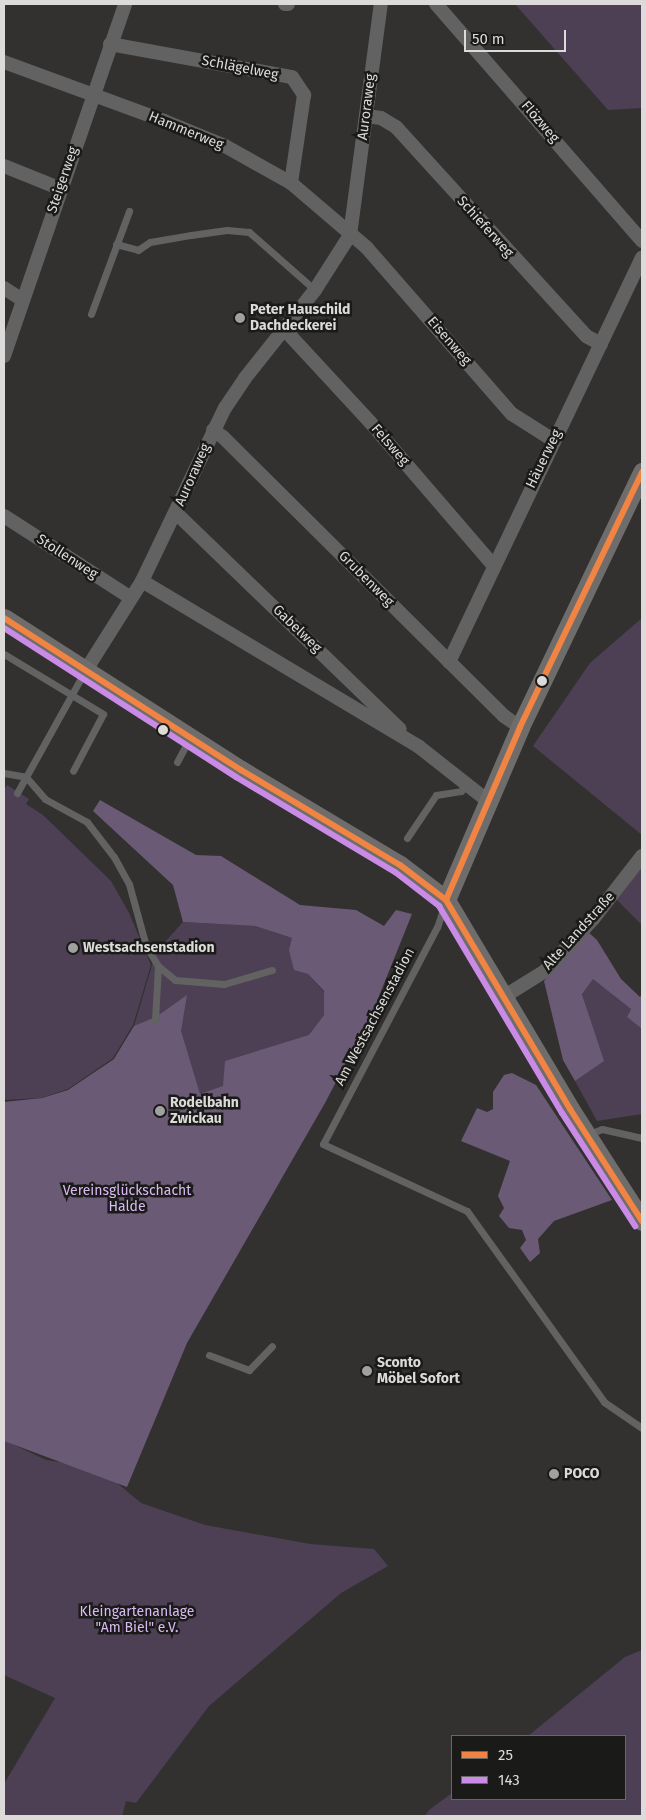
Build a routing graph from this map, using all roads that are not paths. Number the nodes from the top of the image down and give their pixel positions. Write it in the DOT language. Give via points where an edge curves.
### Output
graph roads {
  1 [pos="124,4"];
  2 [pos="380,4"];
  3 [pos="436,4"];
  4 [pos="110,44"];
  5 [pos="4,62"];
  6 [pos="93,96"];
  7 [pos="367,116"];
  8 [pos="4,166"];
  9 [pos="290,182"];
  10 [pos="61,189"];
  11 [pos="129,211"];
  12 [pos="350,234"];
  13 [pos="642,241"];
  14 [pos="116,244"];
  15 [pos="642,258"];
  16 [pos="4,288"];
  17 [pos="315,290"];
  18 [pos="21,299"];
  19 [pos="90,314"];
  20 [pos="284,329"];
  21 [pos="601,344"];
  22 [pos="4,356"];
  23 [pos="213,430"];
  24 [pos="553,440"];
  25 [pos="642,472"];
  26 [pos="176,513"];
  27 [pos="4,516"];
  28 [pos="493,565"];
  29 [pos="142,581"];
  30 [pos="131,598"];
  31 [pos="4,618"];
  32 [pos="4,654"];
  33 [pos="449,662"];
  34 [pos="86,670"];
  35 [pos="71,694"];
  36 [pos="520,726"];
  37 [pos="190,738"];
  38 [pos="418,746"];
  39 [pos="177,762"];
  40 [pos="73,771"];
  41 [pos="4,773"];
  42 [pos="26,777"];
  43 [pos="466,786"];
  44 [pos="17,793"];
  45 [pos="488,802"];
  46 [pos="407,838"];
  47 [pos="642,856"];
  48 [pos="446,900"];
  49 [pos="158,966"];
  50 [pos="272,970"];
  51 [pos="505,996"];
  52 [pos="155,1020"];
  53 [pos="587,1135"];
  54 [pos="642,1138"];
  55 [pos="641,1217"];
  56 [pos="272,1346"];
  57 [pos="209,1355"];
  58 [pos="642,1428"];
  1 -- 4 [label="street, Steigerweg"];
  2 -- 7 [label="street, Auroraweg"];
  3 -- 13 [label="street, Flözweg"];
  4 -- 6 [label="street, Steigerweg"];
  4 -- 9 [label="street, Schlägelweg" via="292,77 304,95"];
  5 -- 6 [label="street, Hammerweg"];
  6 -- 9 [label="street, Hammerweg" via="225,146"];
  6 -- 10 [label="street, Steigerweg"];
  7 -- 12 [label="street, Auroraweg"];
  7 -- 21 [label="street, Schieferweg" via="381,118 396,128 586,336"];
  8 -- 10 [label="street"];
  9 -- 12 [label="street, Hammerweg"];
  10 -- 18 [label="street, Steigerweg"];
  11 -- 14 [label="lane"];
  12 -- 17 [label="street, Auroraweg"];
  12 -- 24 [label="street, Eisenweg" via="367,248 512,414"];
  14 -- 17 [label="lane" via="138,250 150,242 191,234 227,230 249,232"];
  14 -- 19 [label="lane"];
  15 -- 21 [label="street, Häuerweg"];
  16 -- 18 [label="street"];
  17 -- 20 [label="street, Auroraweg"];
  18 -- 22 [label="street, Steigerweg"];
  20 -- 23 [label="street, Auroraweg" via="245,378"];
  20 -- 28 [label="street, Felsweg" via="370,422"];
  21 -- 24 [label="street, Häuerweg"];
  23 -- 26 [label="street, Auroraweg"];
  23 -- 33 [label="street, Grubenweg"];
  24 -- 28 [label="street, Häuerweg"];
  25 -- 36 [label="main road"];
  26 -- 29 [label="street, Auroraweg"];
  26 -- 38 [label="street, Gabelweg"];
  27 -- 30 [label="street, Stollenweg"];
  28 -- 33 [label="street, Häuerweg"];
  29 -- 30 [label="street, Auroraweg"];
  29 -- 38 [label="street, Gabelweg"];
  30 -- 34 [label="street, Auroraweg"];
  31 -- 34 [label="main road"];
  32 -- 35 [label="lane"];
  33 -- 36 [label="street, Grubenweg" via="504,716"];
  34 -- 35 [label="lane"];
  34 -- 37 [label="main road"];
  35 -- 40 [label="lane" via="104,714"];
  35 -- 42 [label="lane"];
  36 -- 45 [label="main road"];
  37 -- 39 [label="lane"];
  37 -- 48 [label="main road" via="400,865"];
  38 -- 43 [label="street, Gabelweg"];
  41 -- 42 [label="lane"];
  42 -- 44 [label="lane"];
  42 -- 49 [label="lane" via="45,799 87,822 114,857 129,884 146,946"];
  43 -- 45 [label="street, Gabelweg"];
  43 -- 46 [label="lane" via="462,791 436,794"];
  45 -- 48 [label="main road"];
  47 -- 51 [label="street, Alte Landstraße" via="593,919 545,971"];
  48 -- 51 [label="main road"];
  48 -- 58 [label="lane, Am Westsachsenstadion" via="437,927 323,1144 467,1211 604,1402"];
  49 -- 50 [label="lane" via="175,980 196,984 224,984"];
  49 -- 52 [label="lane"];
  51 -- 53 [label="main road"];
  53 -- 54 [label="lane" via="602,1129"];
  53 -- 55 [label="main road"];
  56 -- 57 [label="lane" via="249,1370"];
}
